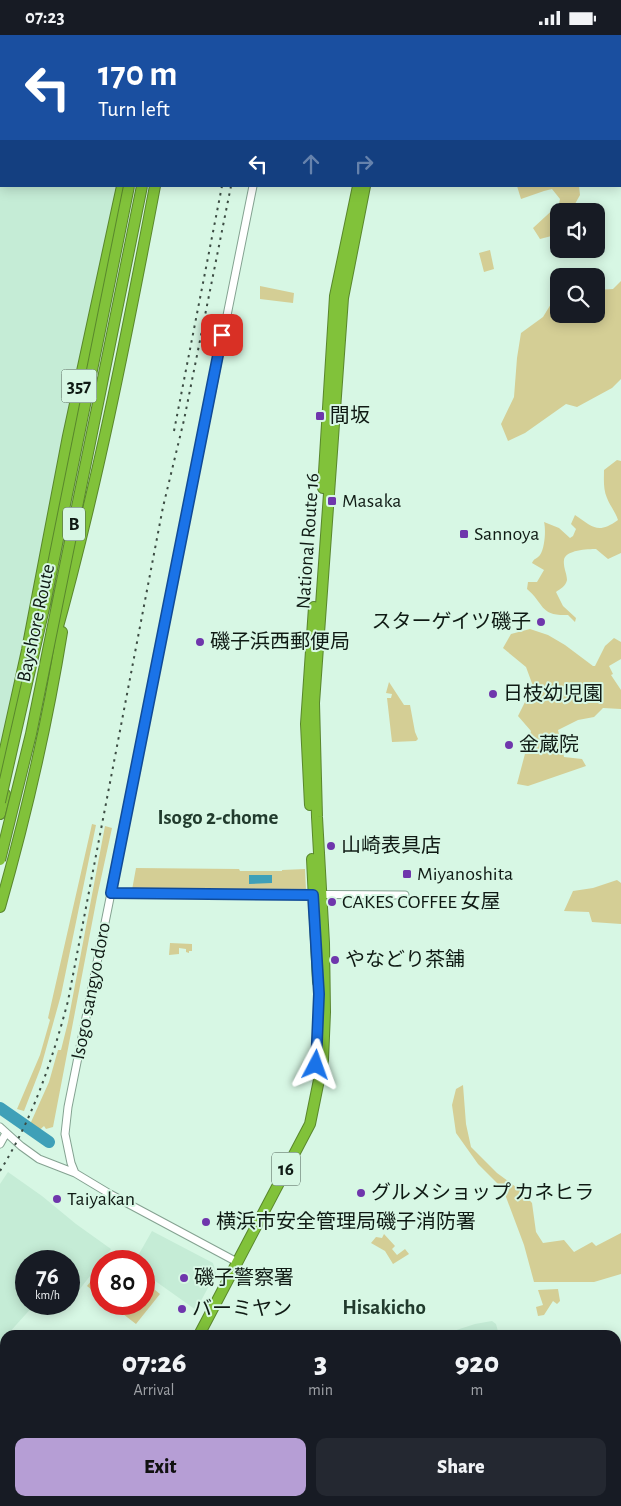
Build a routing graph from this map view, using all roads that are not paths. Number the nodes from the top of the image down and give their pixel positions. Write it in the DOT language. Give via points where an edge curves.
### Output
graph roads {
  1 [pos="122,187"];
  2 [pos="130,187"];
  3 [pos="142,187"];
  4 [pos="155,187"];
  5 [pos="253,187"];
  6 [pos="358,187"];
  7 [pos="365,187"];
  8 [pos="39,586"];
  9 [pos="69,589"];
  10 [pos="0,772"];
  11 [pos="0,802"];
  12 [pos="0,814"];
  13 [pos="0,851"];
  14 [pos="0,860"];
  15 [pos="111,893"];
  16 [pos="317,895"];
  17 [pos="405,895"];
  18 [pos="0,907"];
  19 [pos="0,1127"];
  20 [pos="2,1133"];
  21 [pos="0,1144"];
  22 [pos="21,1146"];
  23 [pos="75,1173"];
  24 [pos="237,1262"];
  25 [pos="202,1330"];
  1 -- 8 [label="highway, 357"];
  2 -- 11 [label="highway, Bayshore Route / B, bridge"];
  3 -- 14 [label="highway, Bayshore Route / B, bridge" via="31,734"];
  4 -- 9 [label="highway, 357" via="103,442"];
  5 -- 15 [label="street, Isogo sangyo doro"];
  6 -- 16 [label="highway, National Route 16 / 16" via="335,297 306,725"];
  7 -- 16 [label="highway, National Route 16 / 16" via="343,298 314,703"];
  8 -- 10 [label="highway, 357"];
  8 -- 12 [label="highway, 357, bridge" via="22,716"];
  9 -- 13 [label="highway, 357, bridge"];
  9 -- 18 [label="highway, 357" via="40,754"];
  15 -- 16 [label="street"];
  15 -- 23 [label="street, Isogo sangyo doro" via="65,1120 65,1136"];
  16 -- 17 [label="street"];
  16 -- 24 [label="highway, National Route 16 / 16" via="318,1080 310,1124"];
  19 -- 22 [label="street"];
  20 -- 21 [label="street"];
  20 -- 22 [label="street"];
  22 -- 23 [label="street" via="38,1159"];
  23 -- 24 [label="street"];
  24 -- 25 [label="highway, National Route 16 / 16"];
}
